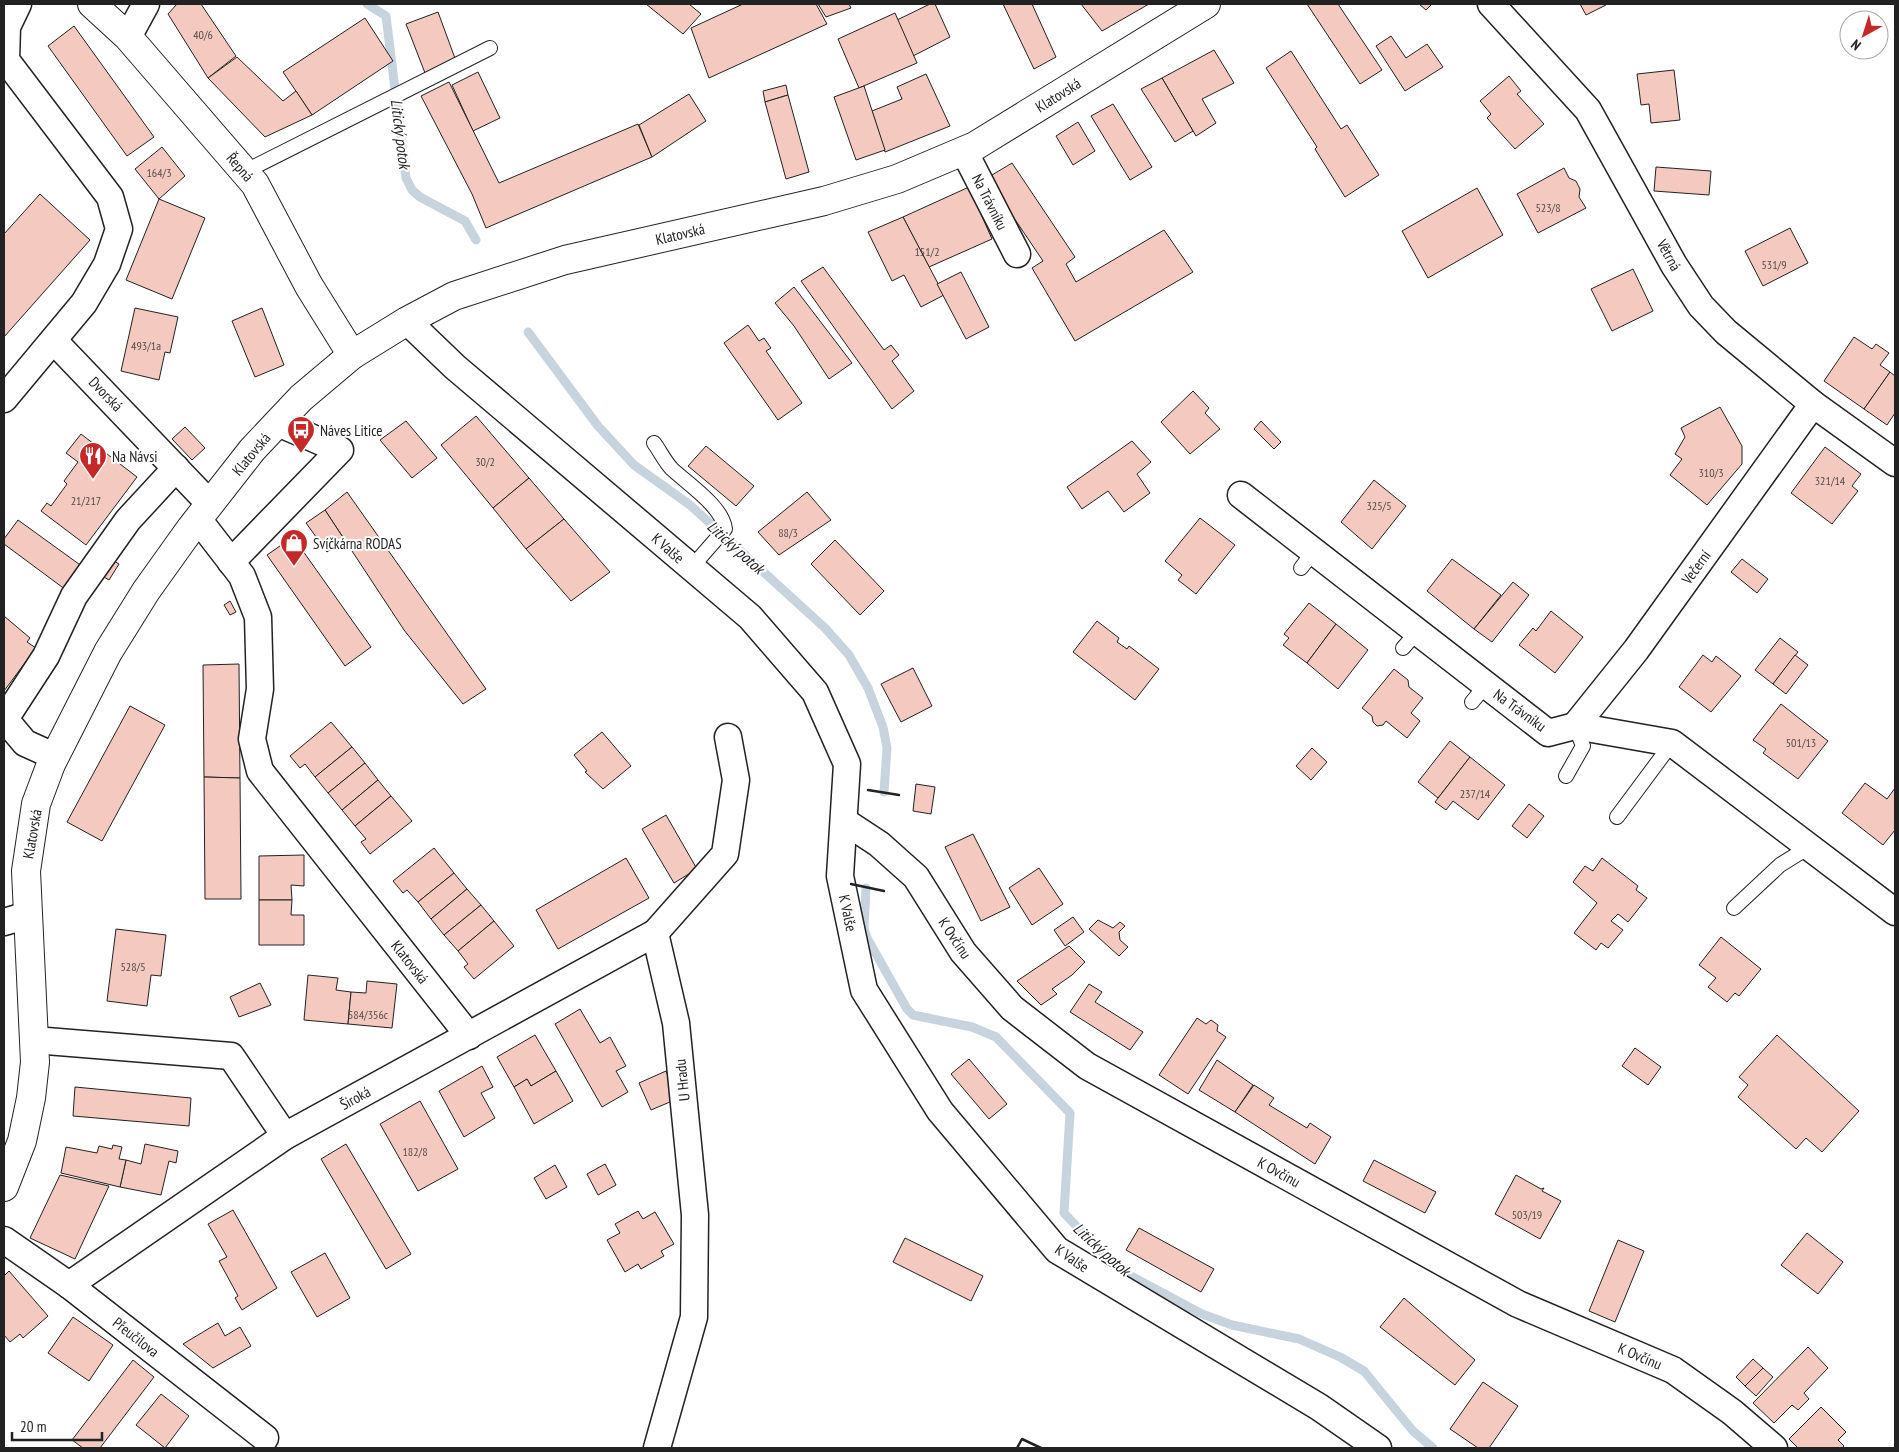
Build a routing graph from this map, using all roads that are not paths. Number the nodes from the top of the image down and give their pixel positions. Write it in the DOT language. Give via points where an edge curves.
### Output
graph roads {
  1 [pos="18,4"];
  2 [pos="92,4"];
  3 [pos="146,4"];
  4 [pos="1206,4"];
  5 [pos="1491,4"];
  6 [pos="128,37"];
  7 [pos="490,48"];
  8 [pos="5,59"];
  9 [pos="964,151"];
  10 [pos="244,172"];
  11 [pos="1017,254"];
  12 [pos="407,321"];
  13 [pos="54,341"];
  14 [pos="352,355"];
  15 [pos="4,399"];
  16 [pos="1813,404"];
  17 [pos="278,423"];
  18 [pos="654,443"];
  19 [pos="1895,463"];
  20 [pos="176,468"];
  21 [pos="1242,495"];
  22 [pos="204,512"];
  23 [pos="700,558"];
  24 [pos="231,562"];
  25 [pos="4,718"];
  26 [pos="1575,726"];
  27 [pos="728,737"];
  28 [pos="1672,744"];
  29 [pos="54,756"];
  30 [pos="1566,776"];
  31 [pos="1617,816"];
  32 [pos="844,821"];
  33 [pos="1809,847"];
  34 [pos="1734,908"];
  35 [pos="1895,912"];
  36 [pos="16,918"];
  37 [pos="655,933"];
  38 [pos="469,1036"];
  39 [pos="34,1040"];
  40 [pos="285,1136"];
  41 [pos="4,1187"];
  42 [pos="4,1240"];
  43 [pos="69,1285"];
  44 [pos="266,1438"];
  45 [pos="657,1448"];
  46 [pos="1378,1448"];
  47 [pos="1774,1448"];
  1 -- 8 [label="street" via="8,27"];
  2 -- 6 [label="main road, Řepná"];
  3 -- 6 [label="street"];
  4 -- 9 [label="main road, Klatovská"];
  5 -- 16 [label="street, Větrná" via="1588,110 1674,265 1701,306 1726,332"];
  6 -- 10 [label="main road, Řepná"];
  7 -- 10 [label="lane"];
  8 -- 13 [label="street" via="110,197 119,229 107,264 89,295"];
  9 -- 11 [label="street, Na Trávníku"];
  9 -- 12 [label="main road, Klatovská" via="897,179 824,201 564,260 454,296"];
  10 -- 14 [label="main road, Řepná" via="255,184 309,286"];
  12 -- 14 [label="main road, Klatovská"];
  12 -- 23 [label="street, K Valše" via="455,367"];
  13 -- 15 [label="street"];
  13 -- 20 [label="street, Dvorská"];
  14 -- 17 [label="main road, Klatovská" via="328,373"];
  16 -- 19 [label="street, Větrná"];
  16 -- 26 [label="street, Večerní" via="1636,650"];
  17 -- 22 [label="main road, Klatovská" via="252,450"];
  17 -- 24 [label="street" via="340,450"];
  18 -- 23 [label="lane" via="670,467 714,507 724,522 725,529"];
  20 -- 22 [label="street, Dvorská"];
  20 -- 25 [label="street" via="128,520 74,596 46,656"];
  21 -- 26 [label="street, Na Trávníku" via="1308,560 1479,694 1548,733"];
  22 -- 24 [label="street, Klatovská"];
  22 -- 29 [label="main road, Klatovská" via="146,591 108,652"];
  23 -- 32 [label="street, K Valše" via="815,692 847,764"];
  24 -- 38 [label="street, Klatovská" via="242,576 258,617 260,689 252,739 260,771"];
  25 -- 29 [label="street" via="25,743"];
  26 -- 28 [label="street, Na Trávníku"];
  26 -- 30 [label="lane" via="1583,746"];
  27 -- 37 [label="street" via="736,780 725,854"];
  28 -- 31 [label="lane"];
  28 -- 33 [label="street, Na Trávníku"];
  29 -- 36 [label="main road, Klatovská" via="36,804"];
  32 -- 46 [label="street, K Valše" via="840,876 864,990 940,1111 1057,1250 1319,1407"];
  32 -- 47 [label="street, K Ovčínu" via="880,844 916,877 963,952 1012,1008 1087,1066 1518,1304 1673,1370 1732,1412"];
  33 -- 34 [label="lane" via="1780,865"];
  33 -- 35 [label="street, Na Trávníku"];
  36 -- 39 [label="main road, Klatovská"];
  37 -- 38 [label="street, Široká"];
  37 -- 45 [label="street, U Hradu" via="676,1023 695,1216 694,1317"];
  38 -- 40 [label="street, Široká"];
  39 -- 40 [label="street" via="231,1056"];
  39 -- 41 [label="main road, Klatovská" via="32,1098 22,1141"];
  40 -- 43 [label="street, Široká"];
  42 -- 43 [label="street, Přeučilova"];
  43 -- 44 [label="street, Přeučilova"];
}
